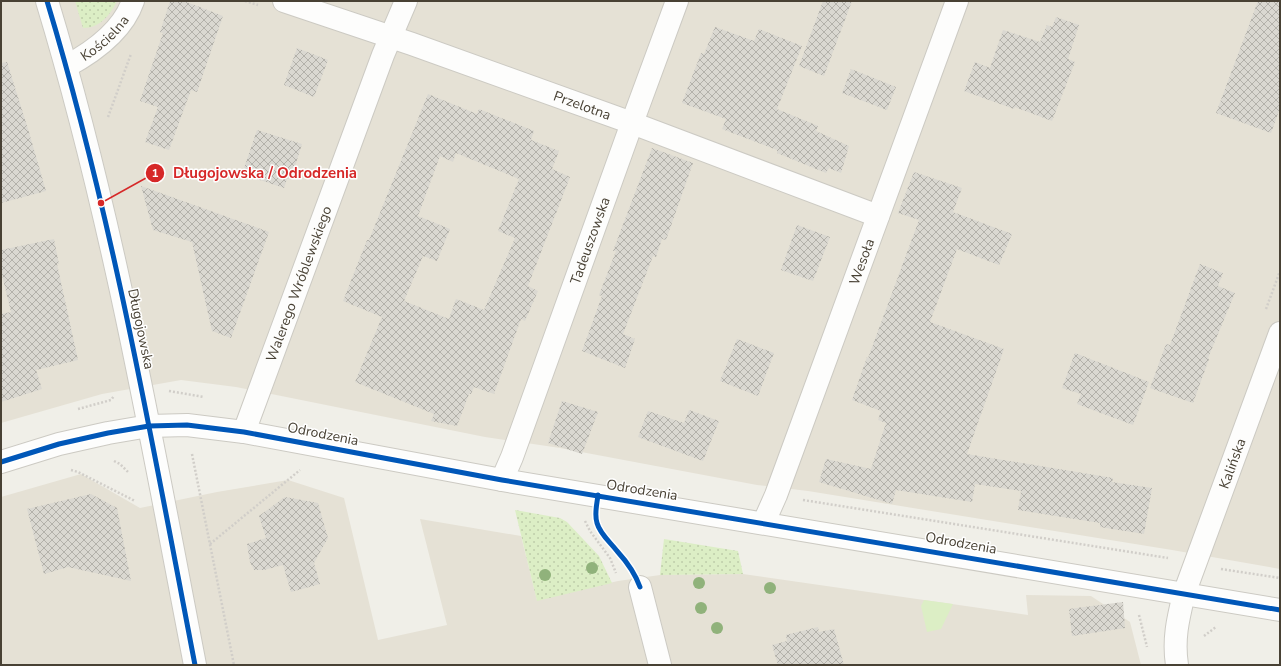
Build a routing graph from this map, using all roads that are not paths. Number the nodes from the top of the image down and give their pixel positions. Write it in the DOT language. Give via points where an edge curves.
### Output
graph roads {
  1 [pos="47,1"];
  2 [pos="134,1"];
  3 [pos="284,1"];
  4 [pos="406,1"];
  5 [pos="677,1"];
  6 [pos="957,1"];
  7 [pos="391,37"];
  8 [pos="67,66"];
  9 [pos="632,123"];
  10 [pos="878,216"];
  11 [pos="1280,333"];
  12 [pos="149,426"];
  13 [pos="244,432"];
  14 [pos="1,462"];
  15 [pos="502,480"];
  16 [pos="764,522"];
  17 [pos="640,588"];
  18 [pos="1184,594"];
  19 [pos="1280,610"];
  20 [pos="195,665"];
  21 [pos="660,665"];
  22 [pos="1177,665"];
  1 -- 8 [label="street, Długojowska"];
  2 -- 8 [label="street, Kościelna" via="116,29 98,46"];
  3 -- 7 [label="street, Przelotna"];
  4 -- 7 [label="street, Walerego Wróblewskiego"];
  5 -- 9 [label="street, Tadeuszowska"];
  6 -- 10 [label="street, Wesoła"];
  7 -- 9 [label="street, Przelotna"];
  7 -- 13 [label="street, Walerego Wróblewskiego"];
  8 -- 12 [label="street, Długojowska" via="102,203"];
  9 -- 10 [label="street, Przelotna"];
  9 -- 15 [label="street, Tadeuszowska"];
  10 -- 16 [label="street, Wesoła"];
  11 -- 18 [label="street, Kalińska"];
  12 -- 13 [label="street, Odrodzenia" via="187,425"];
  12 -- 14 [label="street, Odrodzenia" via="66,443"];
  12 -- 20 [label="street, Długojowska"];
  13 -- 15 [label="street, Odrodzenia"];
  15 -- 16 [label="street, Odrodzenia"];
  16 -- 18 [label="street, Odrodzenia"];
  17 -- 21 [label="street"];
  18 -- 19 [label="street, Odrodzenia"];
  18 -- 22 [label="street, Kalińska" via="1176,630"];
}
